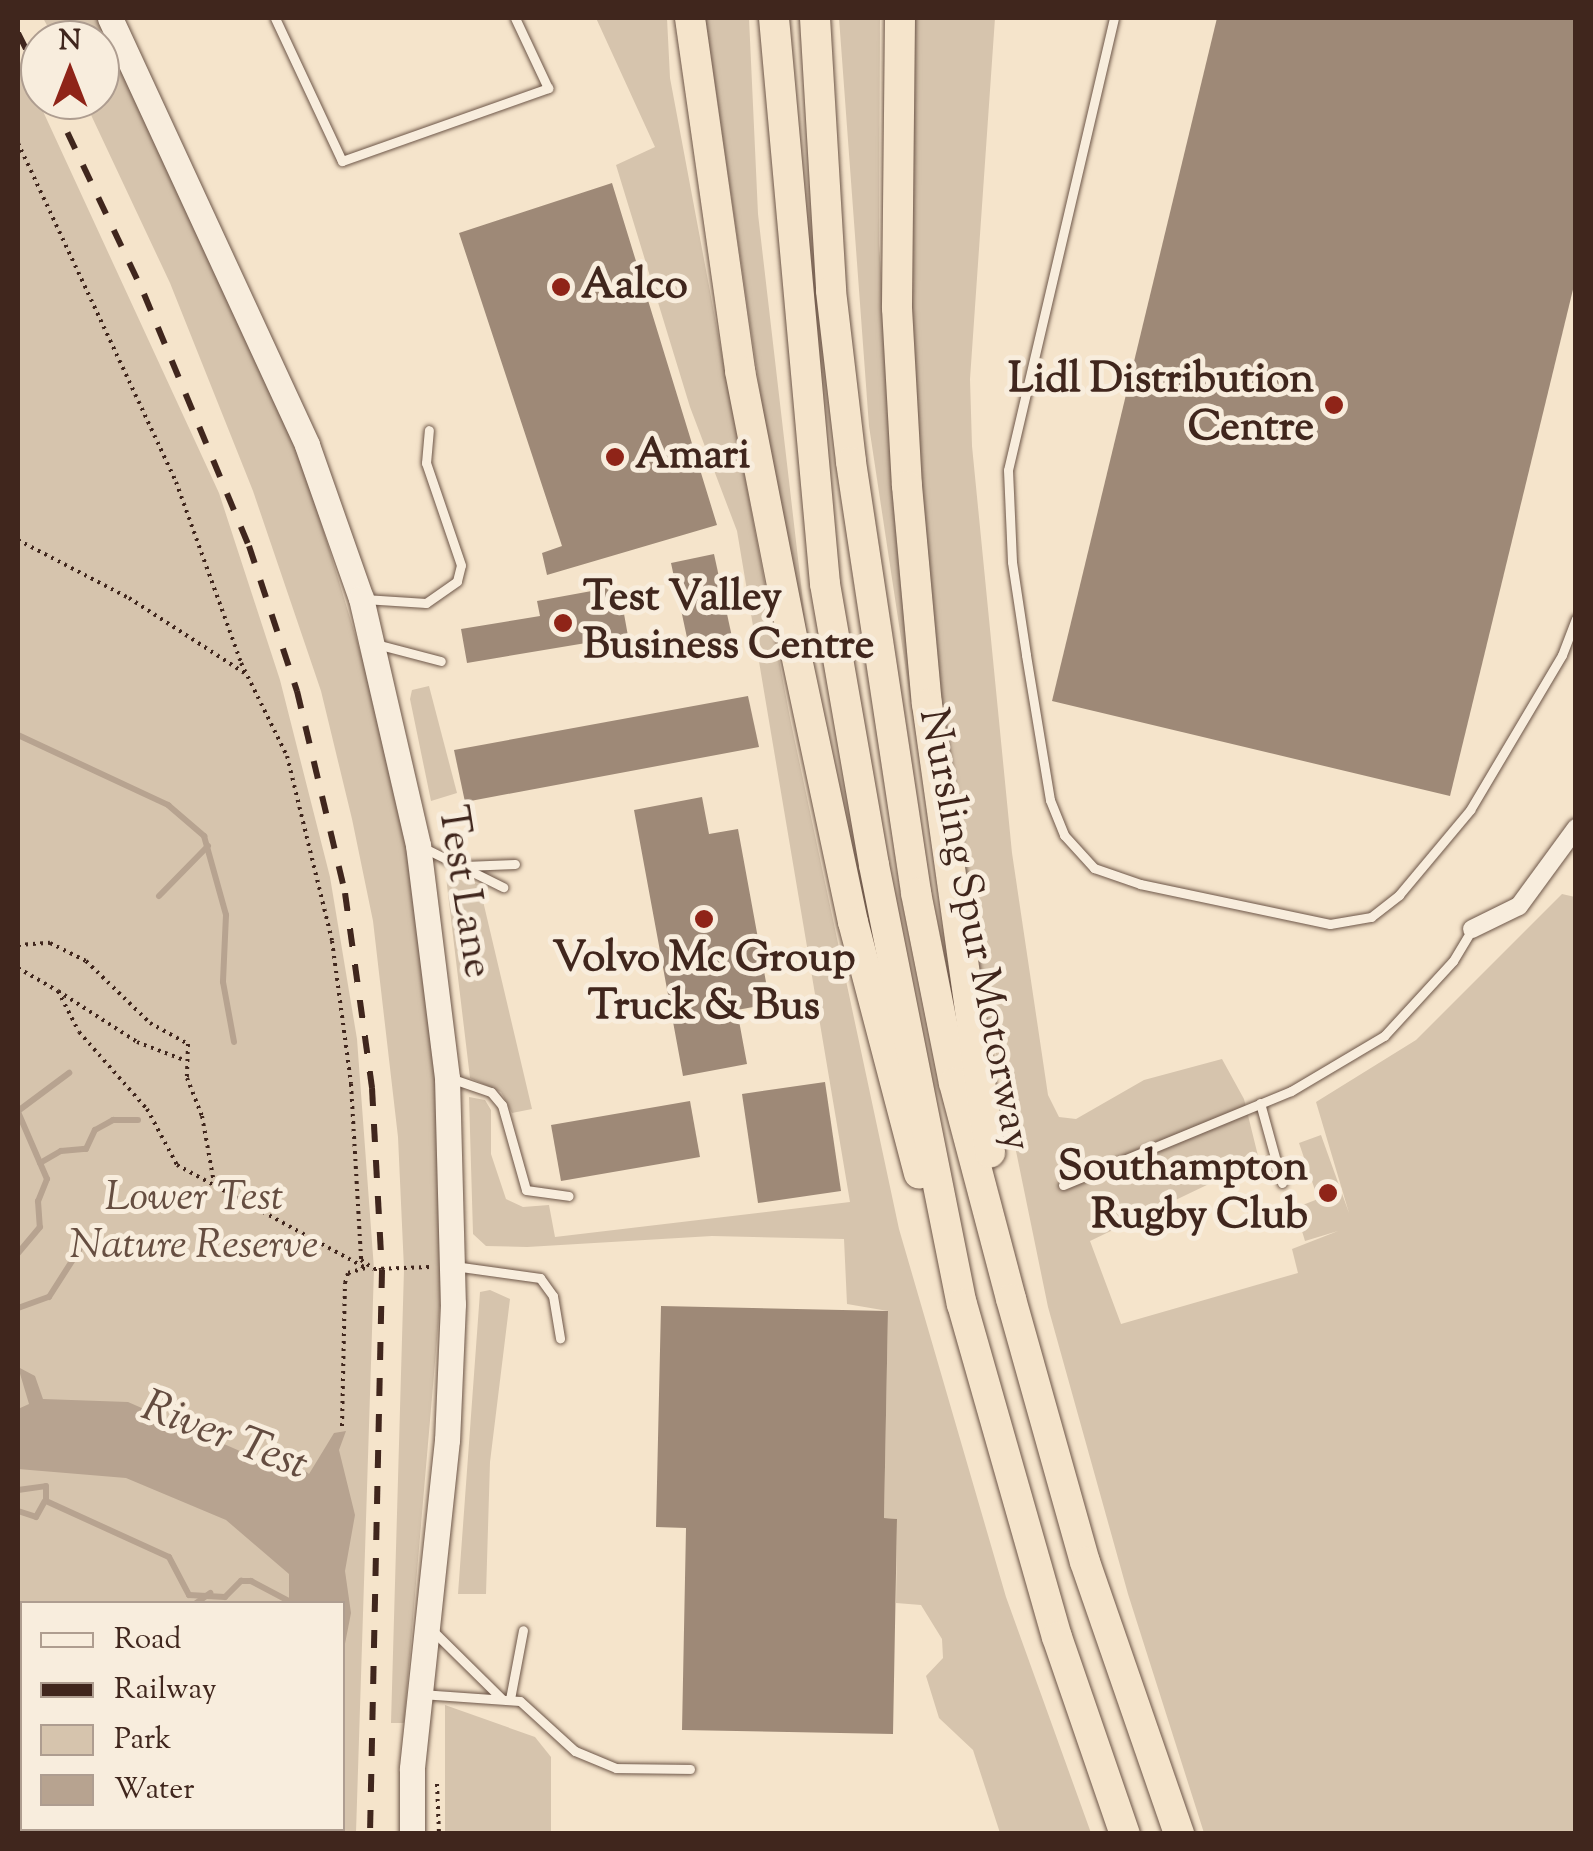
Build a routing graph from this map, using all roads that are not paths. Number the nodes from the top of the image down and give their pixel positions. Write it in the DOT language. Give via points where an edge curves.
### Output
graph roads {
  1 [pos="110,18"];
  2 [pos="276,18"];
  3 [pos="515,18"];
  4 [pos="690,18"];
  5 [pos="774,18"];
  6 [pos="815,18"];
  7 [pos="900,18"];
  8 [pos="1114,18"];
  9 [pos="429,430"];
  10 [pos="361,598"];
  11 [pos="1576,619"];
  12 [pos="374,644"];
  13 [pos="440,660"];
  14 [pos="1576,828"];
  15 [pos="418,845"];
  16 [pos="515,864"];
  17 [pos="461,866"];
  18 [pos="503,887"];
  19 [pos="1472,929"];
  20 [pos="447,1078"];
  21 [pos="1260,1103"];
  22 [pos="1282,1183"];
  23 [pos="1063,1185"];
  24 [pos="568,1196"];
  25 [pos="452,1265"];
  26 [pos="1011,1299"];
  27 [pos="962,1304"];
  28 [pos="560,1338"];
  29 [pos="425,1626"];
  30 [pos="523,1630"];
  31 [pos="418,1694"];
  32 [pos="506,1699"];
  33 [pos="690,1769"];
  34 [pos="412,1834"];
  35 [pos="1125,1834"];
  36 [pos="1179,1834"];
  1 -- 10 [label="street, Test Lane" via="256,325"];
  2 -- 3 [label="lane" via="342,162 548,88"];
  4 -- 27 [label="highway" via="740,371 812,732 896,1104"];
  5 -- 27 [label="highway, Nursling Spur Motorway" via="825,584"];
  6 -- 26 [label="highway, Nursling Spur Motorway" via="831,291 883,692 954,1083"];
  7 -- 26 [label="highway" via="896,308 906,486 927,704"];
  8 -- 11 [label="lane" via="1008,470 1026,655 1050,800 1064,835 1094,868 1140,884 1330,924 1371,917 1399,895 1470,810 1562,655"];
  9 -- 10 [label="lane" via="426,463 460,566 456,581 426,603"];
  10 -- 12 [label="street, Test Lane"];
  12 -- 13 [label="lane"];
  12 -- 15 [label="street, Test Lane"];
  14 -- 19 [label="street" via="1519,906"];
  15 -- 17 [label="lane"];
  15 -- 20 [label="street, Test Lane"];
  16 -- 17 [label="lane"];
  17 -- 18 [label="lane"];
  19 -- 21 [label="lane" via="1453,961 1384,1036"];
  20 -- 24 [label="lane" via="491,1092 502,1105 526,1190"];
  20 -- 25 [label="street, Test Lane"];
  21 -- 22 [label="lane"];
  21 -- 23 [label="lane"];
  25 -- 28 [label="lane" via="540,1278 552,1296"];
  25 -- 29 [label="street, Test Lane" via="447,1440"];
  26 -- 36 [label="highway, Nursling Spur Motorway" via="1085,1562"];
  27 -- 35 [label="highway, Nursling Spur Motorway" via="1057,1637"];
  29 -- 31 [label="street, Test Lane"];
  29 -- 32 [label="lane"];
  30 -- 32 [label="lane"];
  31 -- 32 [label="lane"];
  31 -- 34 [label="street, Test Lane"];
  32 -- 33 [label="lane" via="520,1700 575,1751 616,1768"];
}
